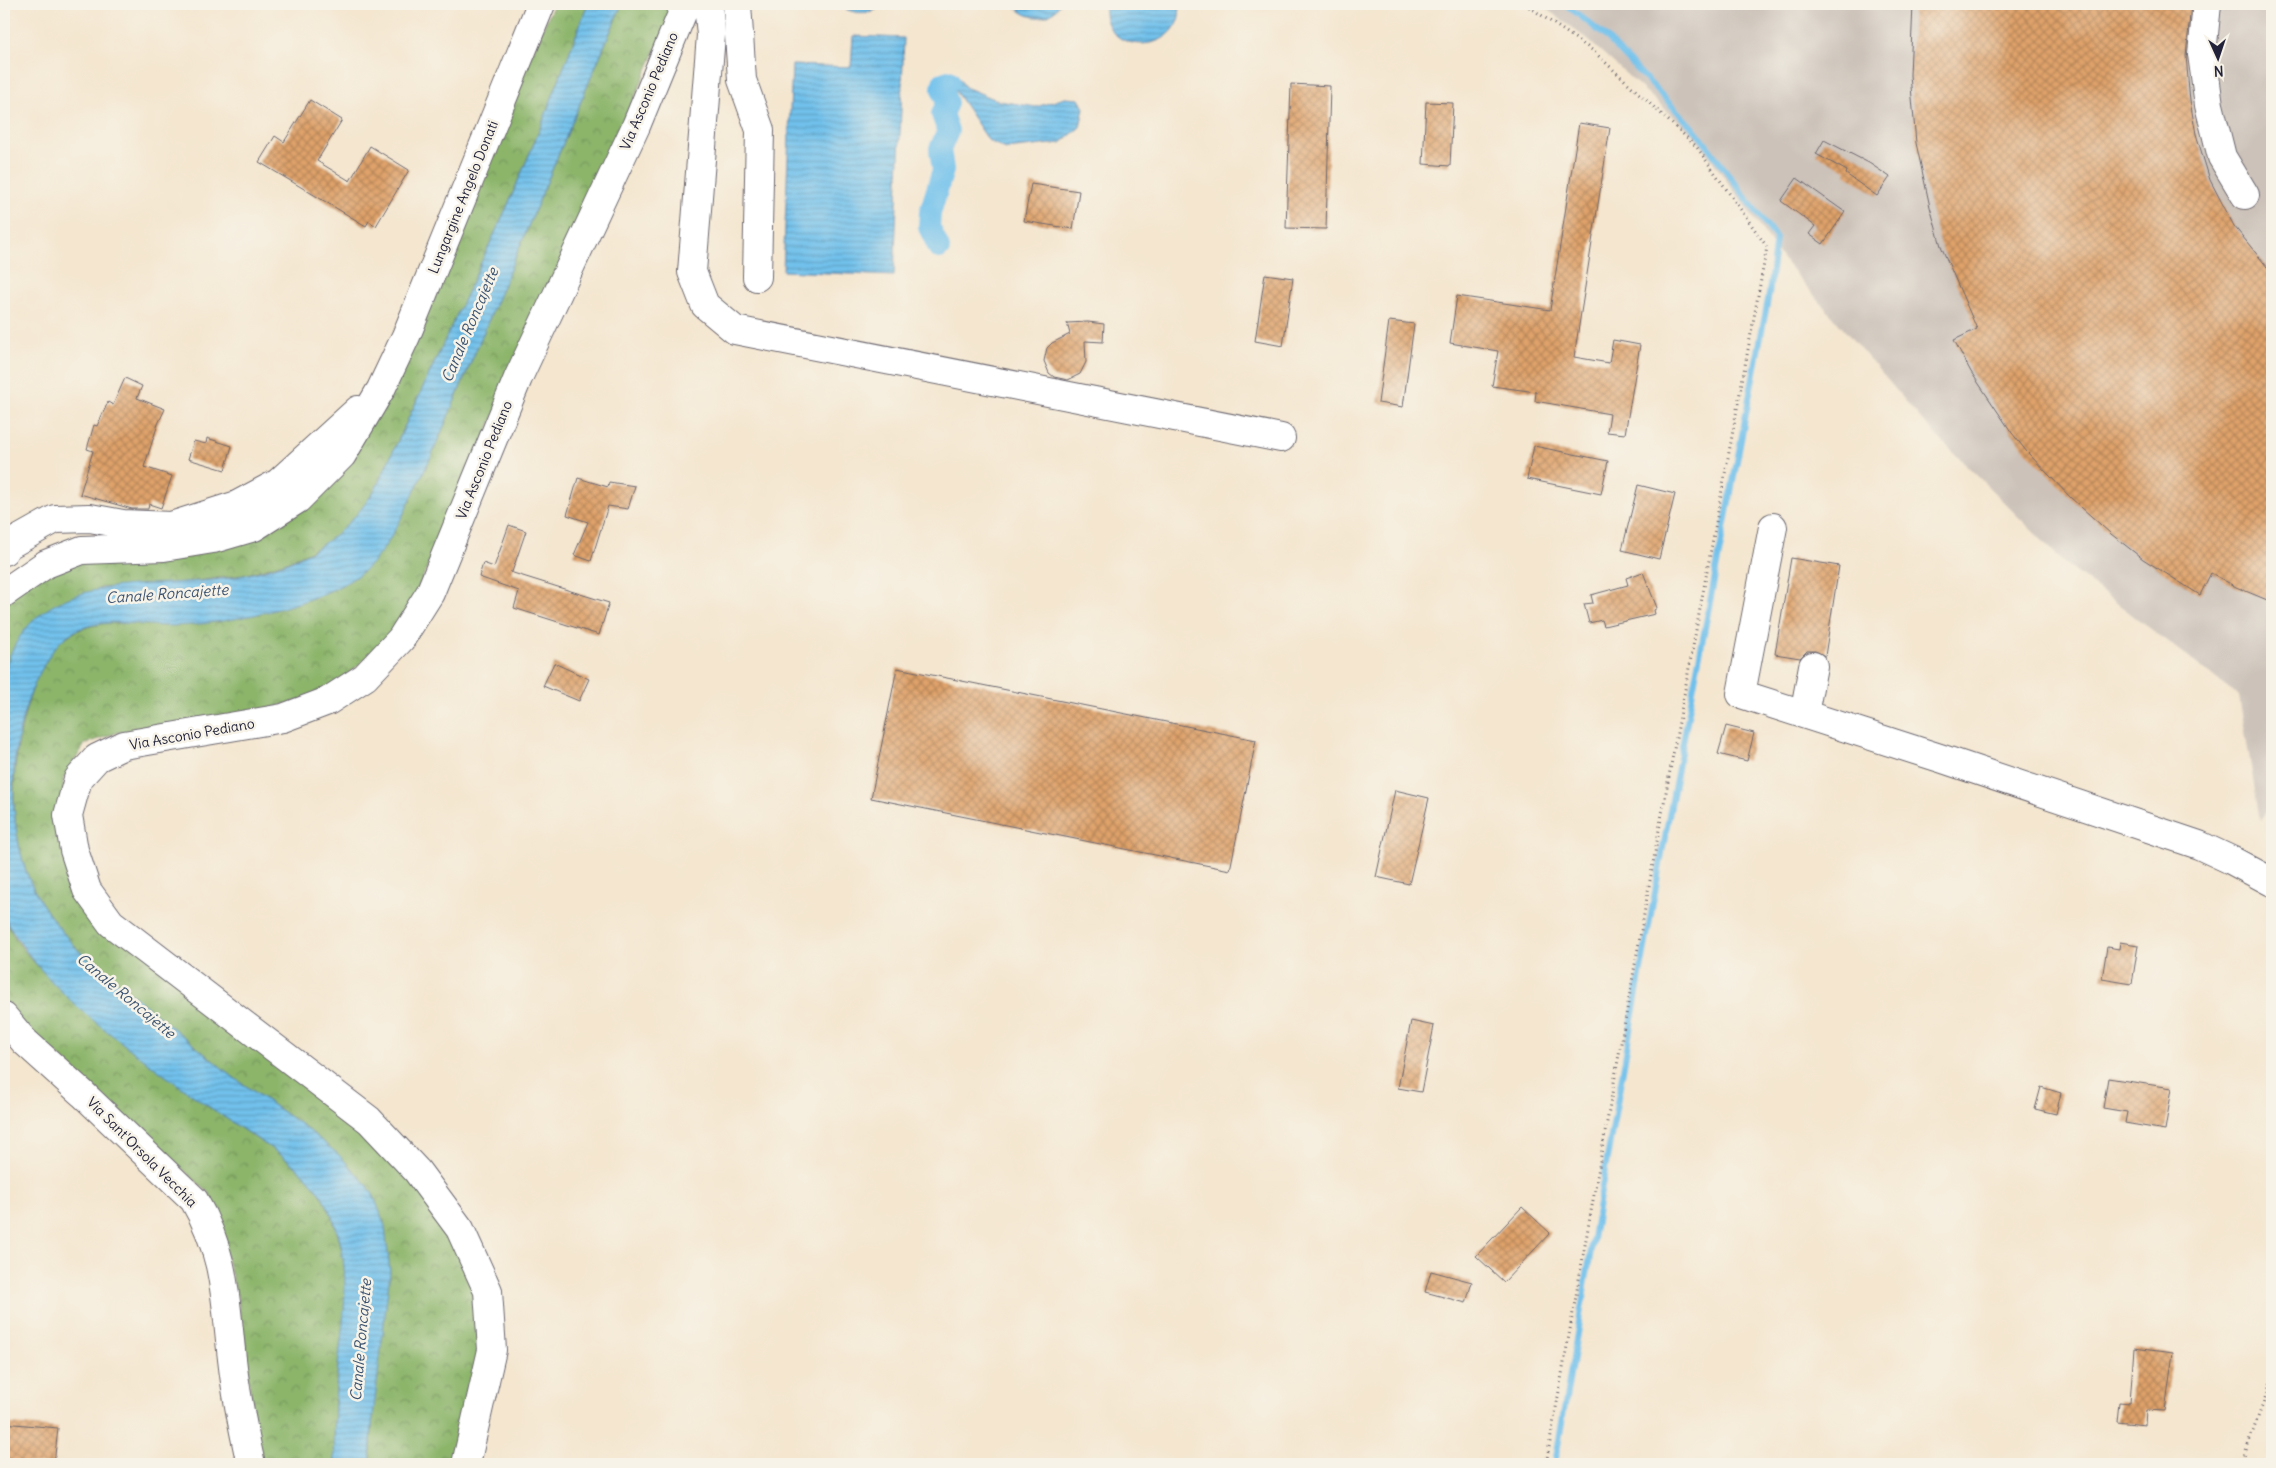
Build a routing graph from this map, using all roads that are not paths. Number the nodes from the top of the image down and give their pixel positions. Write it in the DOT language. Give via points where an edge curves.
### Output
graph roads {
  1 [pos="541,4"];
  2 [pos="686,4"];
  3 [pos="708,4"];
  4 [pos="737,4"];
  5 [pos="2208,4"];
  6 [pos="2245,194"];
  7 [pos="757,277"];
  8 [pos="381,389"];
  9 [pos="1281,438"];
  10 [pos="1773,527"];
  11 [pos="4,551"];
  12 [pos="4,593"];
  13 [pos="1812,666"];
  14 [pos="1804,714"];
  15 [pos="2272,882"];
  16 [pos="4,1017"];
  17 [pos="251,1464"];
  18 [pos="466,1464"];
  1 -- 8 [label="street, Lungargine Angelo Donati" via="406,336"];
  2 -- 18 [label="street, Via Asconio Pediano" via="636,126 518,378 430,594 401,639 365,677 328,701 283,718 124,745 96,758 78,779 68,815 74,850 87,890 111,923 369,1120 418,1172 460,1229 488,1291 492,1350"];
  3 -- 9 [label="street" via="711,35 692,272 705,305 735,330"];
  4 -- 7 [label="street" via="742,80 760,130"];
  5 -- 6 [label="street" via="2202,54 2209,105 2222,157"];
  8 -- 11 [label="street" via="278,483 237,505 171,526 122,524 90,518 55,519 7,546"];
  8 -- 12 [label="street" via="342,455 298,499 254,527 164,548 82,550 46,564"];
  10 -- 14 [label="street" via="1741,694"];
  13 -- 14 [label="street"];
  14 -- 15 [label="street" via="2199,846"];
  16 -- 17 [label="street, Via Sant'Orsola Vecchia" via="24,1041 194,1200 205,1218 222,1266 240,1417"];
}
